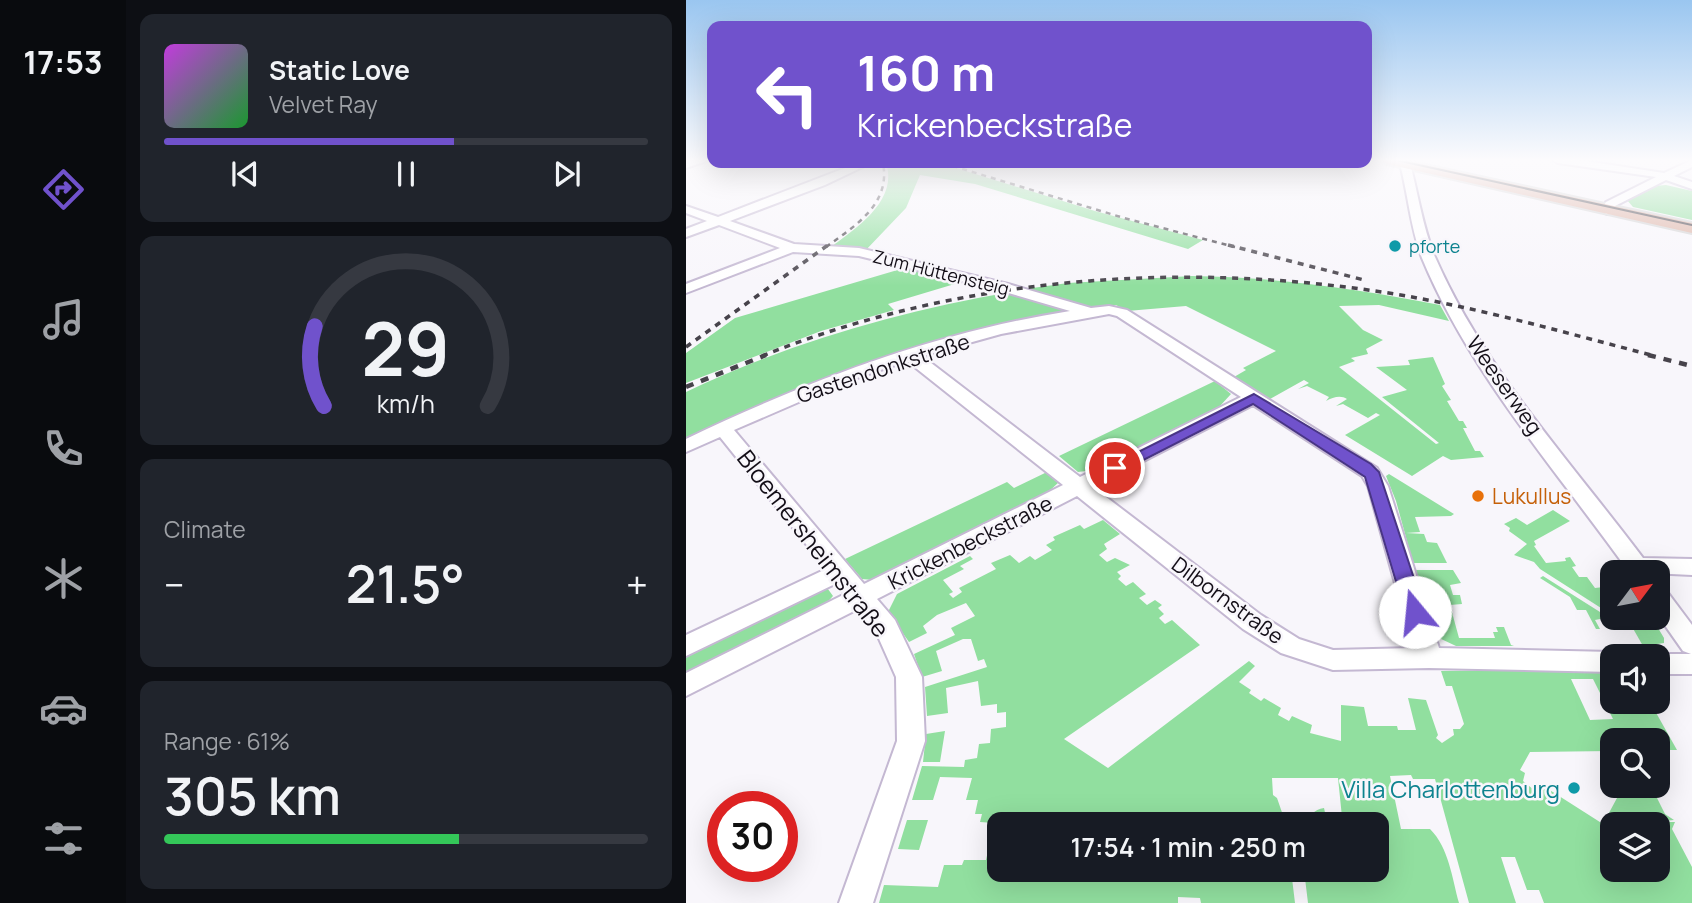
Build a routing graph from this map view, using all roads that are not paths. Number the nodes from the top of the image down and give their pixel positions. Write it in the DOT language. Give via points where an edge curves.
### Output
graph roads {
  1 [pos="767,202"];
  2 [pos="1416,202"];
  3 [pos="1585,202"];
  4 [pos="1586,202"];
  5 [pos="1618,202"];
  6 [pos="1609,207"];
  7 [pos="686,209"];
  8 [pos="717,220"];
  9 [pos="1692,222"];
  10 [pos="1692,228"];
  11 [pos="686,233"];
  12 [pos="792,248"];
  13 [pos="686,289"];
  14 [pos="1088,312"];
  15 [pos="910,355"];
  16 [pos="1254,398"];
  17 [pos="722,428"];
  18 [pos="686,446"];
  19 [pos="1079,486"];
  20 [pos="1632,560"];
  21 [pos="1692,567"];
  22 [pos="1670,568"];
  23 [pos="840,572"];
  24 [pos="862,597"];
  25 [pos="1670,613"];
  26 [pos="1692,644"];
  27 [pos="686,646"];
  28 [pos="1429,658"];
  29 [pos="1600,662"];
  30 [pos="1670,664"];
  31 [pos="1692,664"];
  32 [pos="686,685"];
  33 [pos="856,903"];
  1 -- 8 [label="street"];
  2 -- 20 [label="street, Weeserweg" via="1426,248 1452,306 1578,491"];
  3 -- 6 [label="main road"];
  4 -- 6 [label="main road"];
  5 -- 6 [label="street"];
  6 -- 9 [label="main road"];
  6 -- 10 [label="main road"];
  7 -- 8 [label="street"];
  8 -- 11 [label="street"];
  8 -- 12 [label="street"];
  12 -- 13 [label="street"];
  12 -- 14 [label="street, Zum Hüttensteig" via="859,252"];
  14 -- 15 [label="street, Gastendonkstraße"];
  14 -- 16 [label="street" via="1122,313"];
  15 -- 17 [label="street, Gastendonkstraße" via="779,402"];
  15 -- 19 [label="street, Dilbornstraße"];
  16 -- 19 [label="street, Krickenbeckstraße"];
  16 -- 28 [label="street" via="1365,468 1376,481"];
  17 -- 18 [label="street, Gastendonkstraße"];
  17 -- 23 [label="street, Bloemersheimstraße"];
  19 -- 24 [label="street, Krickenbeckstraße"];
  19 -- 28 [label="street, Dilbornstraße" via="1252,622 1290,646 1333,660"];
  21 -- 22 [label="street"];
  23 -- 24 [label="street, Bloemersheimstraße"];
  23 -- 27 [label="street"];
  24 -- 32 [label="street, Krickenbeckstraße"];
  24 -- 33 [label="street, Bloemersheimstraße" via="886,627 909,677 911,741"];
  25 -- 26 [label="street"];
  28 -- 29 [label="street, Dilbornstraße"];
  30 -- 31 [label="street"];
}
